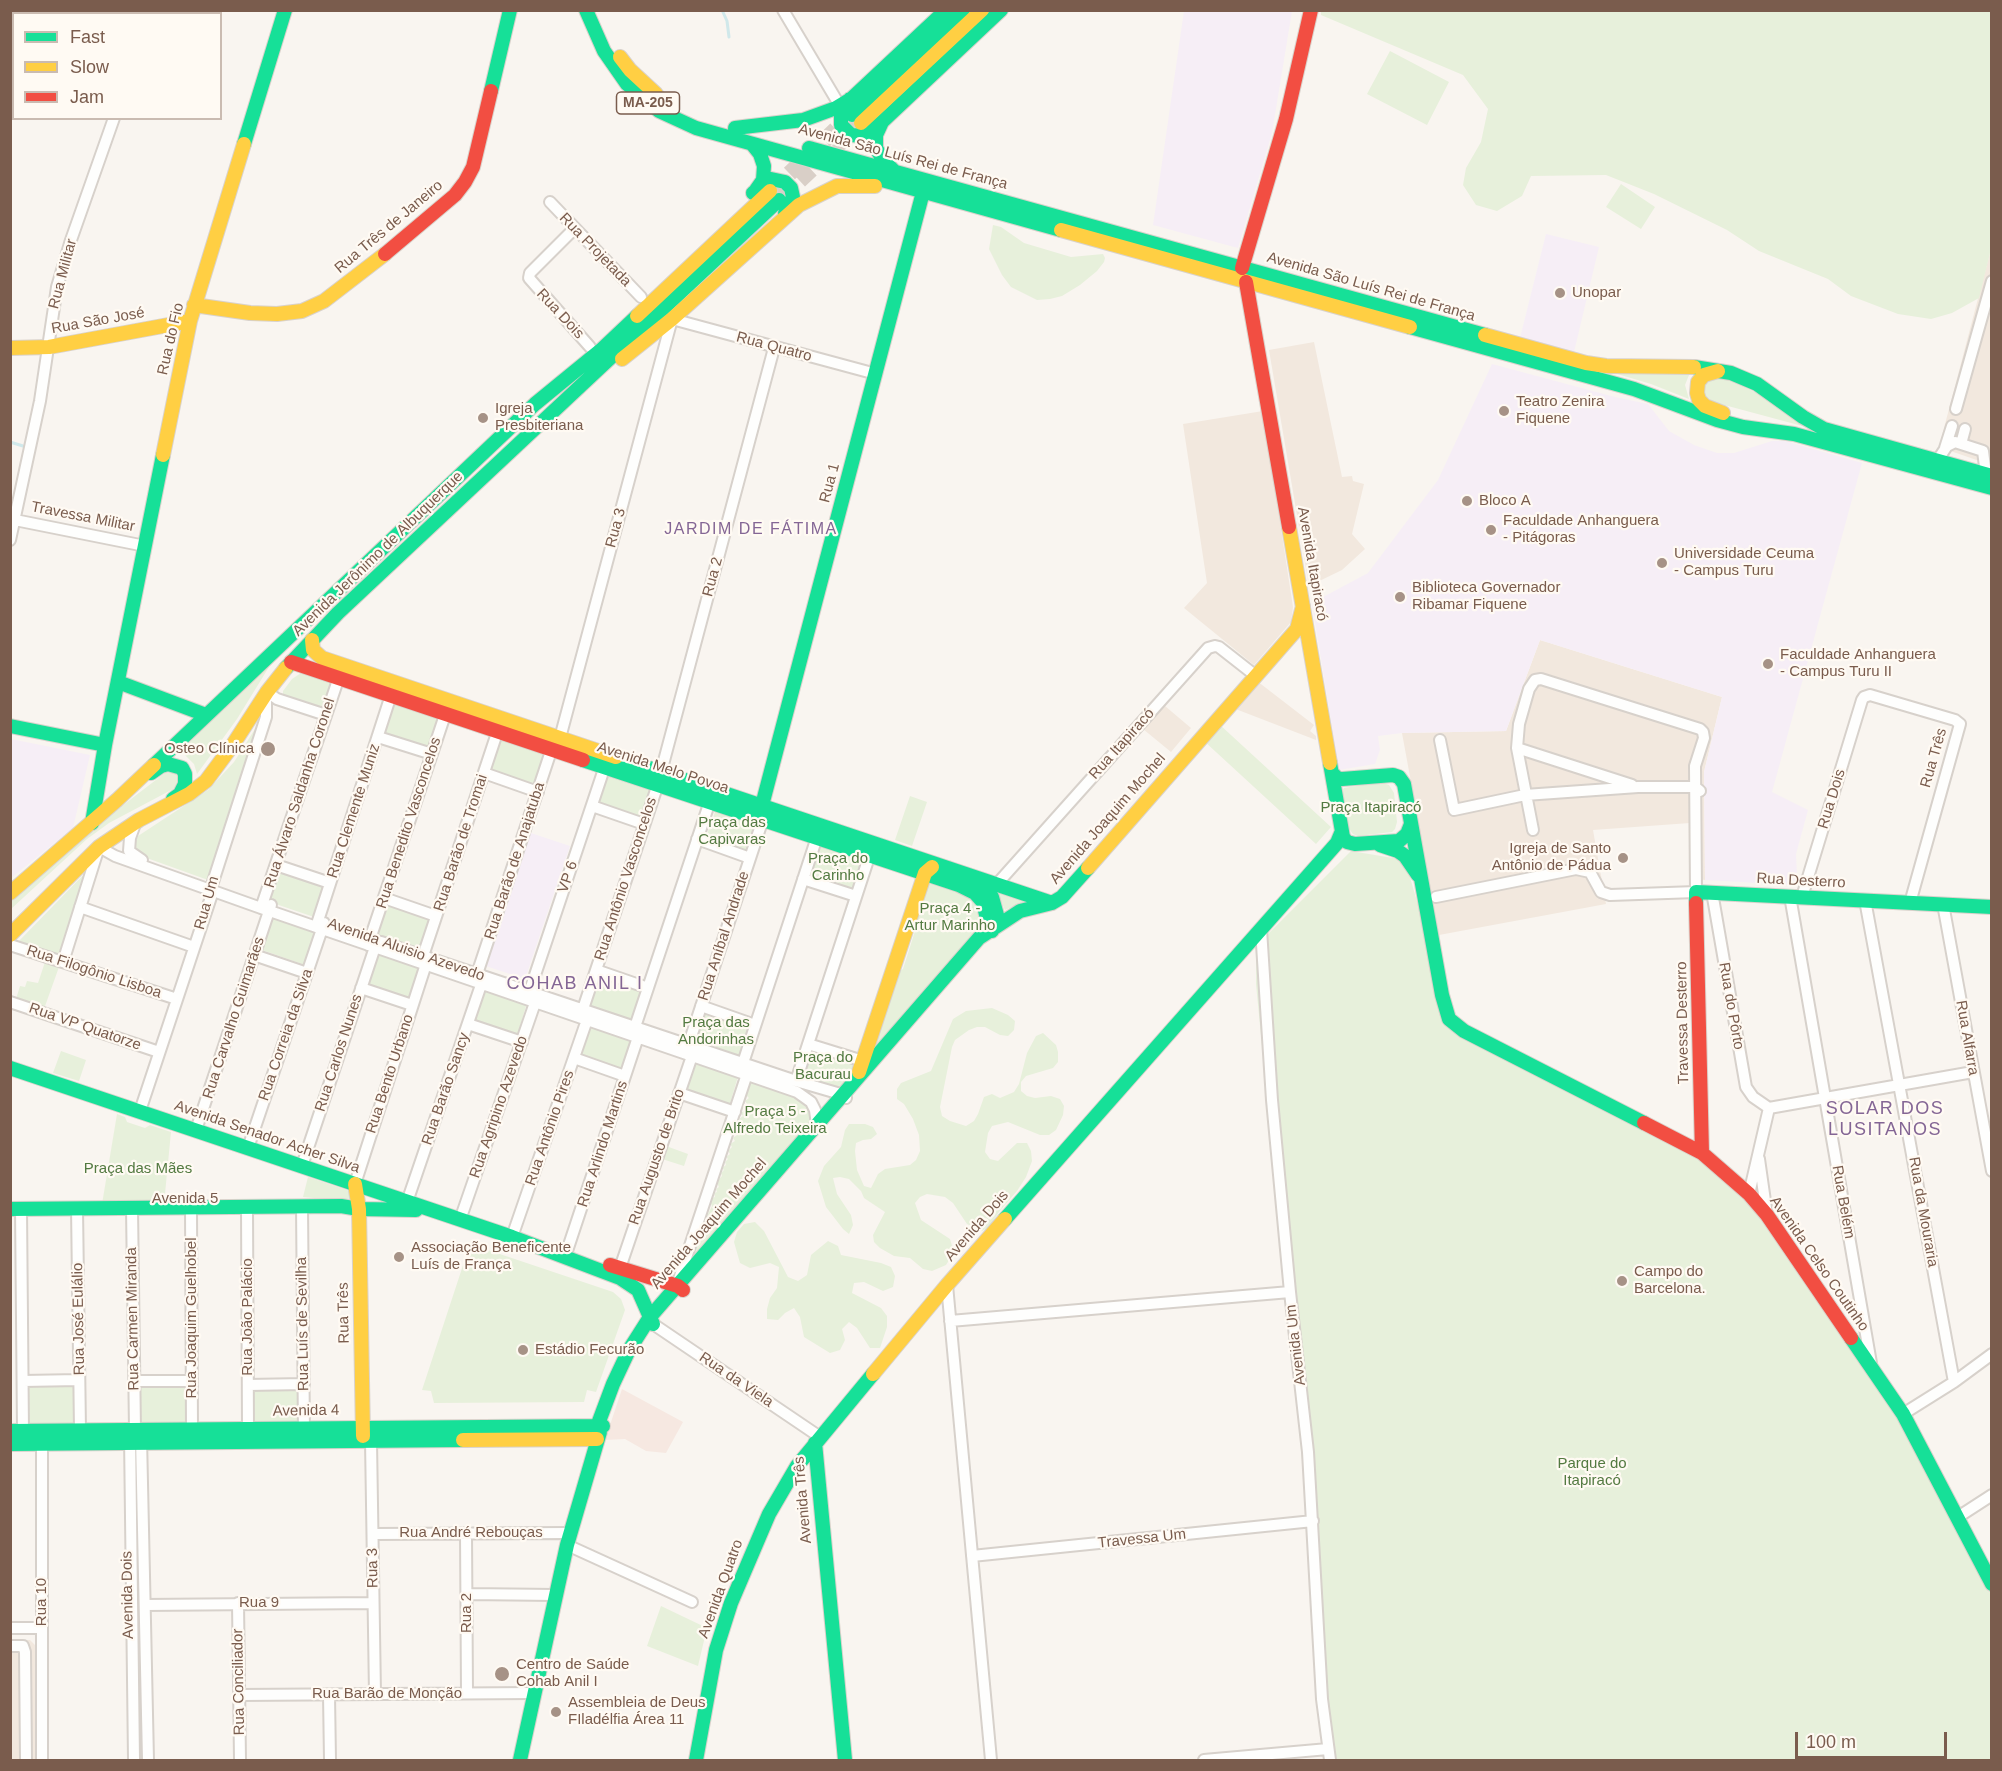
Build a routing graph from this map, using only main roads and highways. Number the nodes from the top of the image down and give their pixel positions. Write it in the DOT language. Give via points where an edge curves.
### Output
graph roads {
  1 [pos="285,10"];
  2 [pos="510,10"];
  3 [pos="586,10"];
  4 [pos="597,10"];
  5 [pos="946,10"];
  6 [pos="963,10"];
  7 [pos="982,10"];
  8 [pos="1001,10"];
  9 [pos="1311,10"];
  10 [pos="845,103"];
  11 [pos="883,121"];
  12 [pos="735,128"];
  13 [pos="752,144"];
  14 [pos="895,172"];
  15 [pos="756,191"];
  16 [pos="923,192"];
  17 [pos="775,225"];
  18 [pos="1242,268"];
  19 [pos="1246,282"];
  20 [pos="194,305"];
  21 [pos="190,321"];
  22 [pos="10,348"];
  23 [pos="1722,370"];
  24 [pos="565,400"];
  25 [pos="535,404"];
  26 [pos="1774,431"];
  27 [pos="1990,480"];
  28 [pos="1302,632"];
  29 [pos="312,640"];
  30 [pos="291,662"];
  31 [pos="118,682"];
  32 [pos="447,707"];
  33 [pos="206,714"];
  34 [pos="10,726"];
  35 [pos="556,743"];
  36 [pos="105,745"];
  37 [pos="1336,780"];
  38 [pos="117,800"];
  39 [pos="761,814"];
  40 [pos="138,821"];
  41 [pos="92,823"];
  42 [pos="1411,824"];
  43 [pos="1342,831"];
  44 [pos="1374,843"];
  45 [pos="1355,844"];
  46 [pos="943,866"];
  47 [pos="925,873"];
  48 [pos="1299,884"];
  49 [pos="1696,892"];
  50 [pos="10,893"];
  51 [pos="1430,893"];
  52 [pos="1052,903"];
  53 [pos="1992,907"];
  54 [pos="994,928"];
  55 [pos="11,937"];
  56 [pos="980,943"];
  57 [pos="10,1068"];
  58 [pos="848,1094"];
  59 [pos="1702,1153"];
  60 [pos="355,1184"];
  61 [pos="359,1209"];
  62 [pos="431,1210"];
  63 [pos="16,1213"];
  64 [pos="512,1237"];
  65 [pos="947,1285"];
  66 [pos="680,1288"];
  67 [pos="652,1321"];
  68 [pos="600,1425"];
  69 [pos="474,1426"];
  70 [pos="17,1431"];
  71 [pos="135,1435"];
  72 [pos="304,1435"];
  73 [pos="366,1436"];
  74 [pos="597,1439"];
  75 [pos="474,1440"];
  76 [pos="817,1440"];
  77 [pos="10,1444"];
  78 [pos="1992,1584"];
  79 [pos="520,1761"];
  80 [pos="696,1761"];
  81 [pos="844,1761"];
  1 -- 20 [label="main road, Rua do Fio"];
  2 -- 20 [label="main road, Rua Três de Janeiro" via="473,167 455,195 324,301 302,311 250,313"];
  3 -- 13 [label="main road, MA-205" via="609,60 641,98 677,121"];
  4 -- 12 [label="main road, MA-205" via="617,53 646,87 681,111"];
  5 -- 10 [label="main road"];
  6 -- 7 [label="main road" via="857,119"];
  8 -- 11 [label="main road"];
  9 -- 18 [label="main road" via="1286,119"];
  10 -- 11 [label="main road" via="841,116 848,134 863,136"];
  10 -- 12 [label="main road" via="802,120"];
  11 -- 14 [label="main road" via="877,132 876,148"];
  12 -- 14 [label="main road, Avenida São Luís Rei de França"];
  13 -- 15 [label="main road" via="764,166 763,180"];
  13 -- 16 [label="main road, Avenida São Luís Rei de França"];
  14 -- 18 [label="main road, Avenida São Luís Rei de França"];
  15 -- 17 [label="main road" via="774,179 791,188 791,204"];
  15 -- 25 [label="main road" via="641,297"];
  16 -- 17 [label="main road" via="837,186 806,200"];
  16 -- 19 [label="main road, Avenida São Luís Rei de França"];
  16 -- 39 [label="main road, Rua 1"];
  17 -- 24 [label="main road" via="672,320"];
  18 -- 23 [label="main road, Avenida São Luís Rei de França" via="1586,363"];
  19 -- 26 [label="main road, Avenida São Luís Rei de França" via="1634,389 1717,420"];
  19 -- 28 [label="main road, Avenida Itapiracó" via="1303,606"];
  20 -- 21 [label="main road, Rua do Fio"];
  21 -- 22 [label="main road, Rua São José" via="49,347"];
  21 -- 31 [label="main road, Rua do Fio"];
  23 -- 26 [label="main road" via="1708,372 1701,378 1697,393 1702,403"];
  23 -- 27 [label="main road, Avenida São Luís Rei de França" via="1757,384 1824,429 1941,455"];
  24 -- 25 [label="main road, Avenida Jerônimo de Albuquerque" via="775,195"];
  24 -- 29 [label="main road, Avenida Jerônimo de Albuquerque"];
  25 -- 33 [label="main road, Avenida Jerônimo de Albuquerque"];
  26 -- 27 [label="main road, Avenida São Luís Rei de França"];
  28 -- 37 [label="main road, Avenida Itapiracó"];
  28 -- 52 [label="main road, Avenida Joaquim Mochel" via="1256,676 1062,897"];
  29 -- 30 [label="main road, Avenida Jerônimo de Albuquerque"];
  29 -- 32 [label="main road, Avenida Melo Povoa" via="313,650 322,658"];
  30 -- 32 [label="main road, Avenida Melo Povoa" via="391,695"];
  30 -- 40 [label="main road, Avenida Jerônimo de Albuquerque" via="206,781 181,800"];
  31 -- 33 [label="main road"];
  31 -- 36 [label="main road, Rua do Fio"];
  32 -- 35 [label="main road, Avenida Melo Povoa"];
  32 -- 35 [label="main road, Avenida Melo Povoa" via="498,730"];
  33 -- 38 [label="main road, Avenida Jerônimo de Albuquerque"];
  34 -- 36 [label="main road"];
  35 -- 39 [label="main road, Avenida Melo Povoa"];
  36 -- 41 [label="main road, Rua do Fio"];
  37 -- 42 [label="main road, Avenida Celso Coutinho" via="1399,777 1404,784"];
  37 -- 43 [label="main road, Avenida Itapiracó"];
  38 -- 40 [label="main road" via="161,766 182,768 186,777 182,791"];
  38 -- 41 [label="main road, Avenida Jerônimo de Albuquerque"];
  39 -- 46 [label="main road, Avenida Melo Povoa"];
  39 -- 47 [label="main road, Avenida Melo Povoa"];
  40 -- 55 [label="main road, Avenida Jerônimo de Albuquerque" via="99,847"];
  41 -- 50 [label="main road, Avenida Jerônimo de Albuquerque"];
  42 -- 44 [label="main road, Avenida Celso Coutinho" via="1402,839"];
  42 -- 51 [label="main road, Avenida Celso Coutinho"];
  43 -- 45 [label="main road" via="1345,840"];
  43 -- 48 [label="main road, Avenida Dois" via="1337,843"];
  44 -- 45 [label="main road, Avenida Celso Coutinho"];
  44 -- 51 [label="main road, Avenida Celso Coutinho" via="1405,856"];
  45 -- 48 [label="main road, Avenida Dois"];
  46 -- 47 [label="main road" via="929,868"];
  46 -- 52 [label="main road, Avenida Melo Povoa"];
  46 -- 54 [label="main road, Avenida Melo Povoa" via="980,885 992,897 997,911"];
  47 -- 56 [label="main road, Avenida Melo Povoa" via="972,891 981,899 987,919"];
  47 -- 58 [label="main road" via="863,1061"];
  48 -- 65 [label="main road, Avenida Dois"];
  49 -- 53 [label="main road, Rua Desterro"];
  49 -- 59 [label="main road, Travessa Desterro"];
  51 -- 59 [label="main road, Avenida Celso Coutinho" via="1442,995 1449,1019 1455,1025"];
  52 -- 54 [label="main road, Avenida Joaquim Mochel" via="1025,909"];
  54 -- 56 [label="main road"];
  56 -- 58 [label="main road, Avenida Joaquim Mochel"];
  57 -- 60 [label="main road, Avenida Senador Acher Silva"];
  58 -- 66 [label="main road, Avenida Joaquim Mochel"];
  58 -- 66 [label="main road, Avenida Joaquim Mochel" via="817,1125"];
  59 -- 78 [label="main road, Avenida Celso Coutinho" via="1767,1215 1872,1366 1903,1414"];
  60 -- 61 [label="main road, Rua Três"];
  60 -- 62 [label="main road, Avenida Senador Acher Silva"];
  61 -- 62 [label="main road, Avenida 5"];
  61 -- 63 [label="main road, Avenida 5" via="339,1214 302,1210"];
  61 -- 73 [label="main road, Rua Três"];
  62 -- 64 [label="main road, Avenida Senador Acher Silva"];
  64 -- 66 [label="main road, Avenida Senador Acher Silva"];
  64 -- 67 [label="main road, Avenida Senador Acher Silva" via="620,1278 638,1290"];
  65 -- 76 [label="main road, Avenida Três"];
  66 -- 67 [label="main road, Avenida Joaquim Mochel"];
  67 -- 68 [label="main road, Avenida Joaquim Mochel" via="625,1358"];
  68 -- 69 [label="main road, Avenida 4"];
  68 -- 74 [label="main road, Avenida Joaquim Mochel"];
  69 -- 73 [label="main road, Avenida 4"];
  69 -- 75 [label="main road"];
  70 -- 71 [label="main road, Avenida 4" via="80,1430"];
  71 -- 72 [label="main road, Avenida 4"];
  71 -- 72 [label="main road, Avenida 4" via="248,1428"];
  71 -- 77 [label="main road, Avenida 4"];
  72 -- 73 [label="main road, Avenida 4"];
  73 -- 75 [label="main road, Avenida 4"];
  74 -- 75 [label="main road, Avenida 4"];
  74 -- 79 [label="main road, Avenida Joaquim Mochel" via="555,1594"];
  76 -- 80 [label="main road, Avenida Quatro" via="769,1514 730,1603 716,1650"];
  76 -- 81 [label="main road, Avenida Três"];
}
